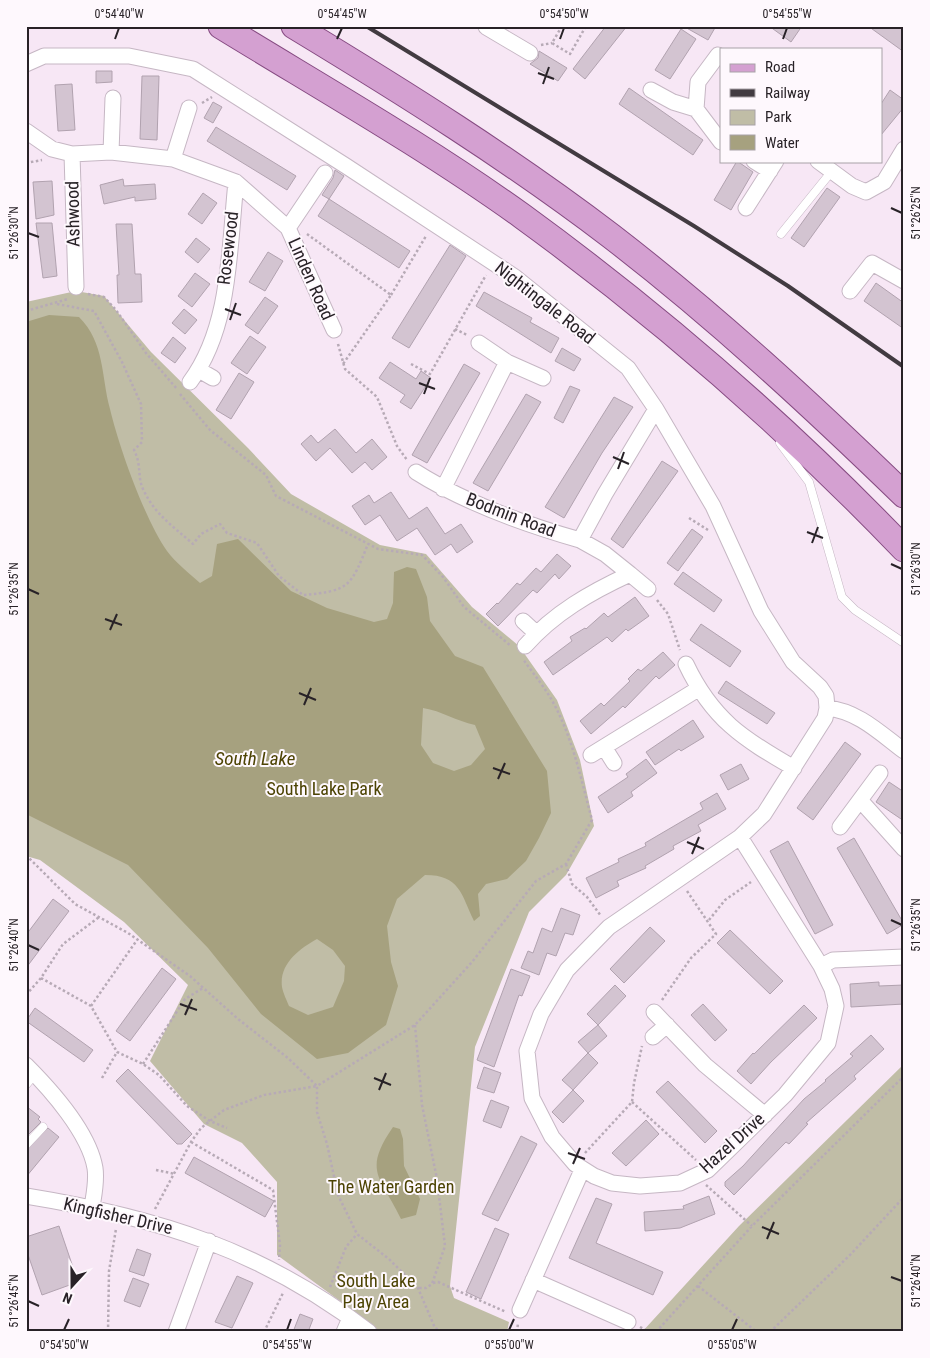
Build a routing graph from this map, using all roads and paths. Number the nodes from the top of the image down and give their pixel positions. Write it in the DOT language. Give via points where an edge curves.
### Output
graph roads {
  1 [pos="221,26"];
  2 [pos="294,26"];
  3 [pos="486,26"];
  4 [pos="562,26"];
  5 [pos="586,26"];
  6 [pos="530,53"];
  7 [pos="718,55"];
  8 [pos="26,64"];
  9 [pos="221,87"];
  10 [pos="651,90"];
  11 [pos="113,98"];
  12 [pos="189,108"];
  13 [pos="696,109"];
  14 [pos="26,131"];
  15 [pos="720,141"];
  16 [pos="904,148"];
  17 [pos="111,152"];
  18 [pos="72,154"];
  19 [pos="173,159"];
  20 [pos="758,162"];
  21 [pos="819,162"];
  22 [pos="773,166"];
  23 [pos="832,171"];
  24 [pos="325,173"];
  25 [pos="236,182"];
  26 [pos="746,208"];
  27 [pos="434,224"];
  28 [pos="290,225"];
  29 [pos="781,234"];
  30 [pos="493,263"];
  31 [pos="904,281"];
  32 [pos="79,285"];
  33 [pos="850,291"];
  34 [pos="391,295"];
  35 [pos="56,304"];
  36 [pos="26,311"];
  37 [pos="334,330"];
  38 [pos="479,343"];
  39 [pos="507,362"];
  40 [pos="342,364"];
  41 [pos="411,364"];
  42 [pos="213,378"];
  43 [pos="543,378"];
  44 [pos="746,398"];
  45 [pos="656,410"];
  46 [pos="416,472"];
  47 [pos="443,489"];
  48 [pos="904,495"];
  49 [pos="580,540"];
  50 [pos="368,544"];
  51 [pos="904,549"];
  52 [pos="630,574"];
  53 [pos="648,589"];
  54 [pos="523,621"];
  55 [pos="536,633"];
  56 [pos="904,643"];
  57 [pos="518,648"];
  58 [pos="686,664"];
  59 [pos="698,689"];
  60 [pos="827,708"];
  61 [pos="904,750"];
  62 [pos="614,764"];
  63 [pos="794,768"];
  64 [pos="880,773"];
  65 [pos="860,800"];
  66 [pos="840,827"];
  67 [pos="740,836"];
  68 [pos="904,849"];
  69 [pos="27,857"];
  70 [pos="566,864"];
  71 [pos="762,874"];
  72 [pos="99,917"];
  73 [pos="709,921"];
  74 [pos="609,927"];
  75 [pos="137,939"];
  76 [pos="904,957"];
  77 [pos="821,966"];
  78 [pos="41,978"];
  79 [pos="203,988"];
  80 [pos="26,995"];
  81 [pos="91,1006"];
  82 [pos="654,1012"];
  83 [pos="415,1025"];
  84 [pos="667,1025"];
  85 [pos="653,1038"];
  86 [pos="117,1052"];
  87 [pos="143,1064"];
  88 [pos="29,1075"];
  89 [pos="904,1076"];
  90 [pos="102,1078"];
  91 [pos="316,1086"];
  92 [pos="632,1102"];
  93 [pos="765,1115"];
  94 [pos="210,1122"];
  95 [pos="43,1127"];
  96 [pos="227,1128"];
  97 [pos="191,1142"];
  98 [pos="26,1144"];
  99 [pos="156,1170"];
  100 [pos="582,1170"];
  101 [pos="702,1173"];
  102 [pos="175,1174"];
  103 [pos="26,1196"];
  104 [pos="904,1197"];
  105 [pos="92,1207"];
  106 [pos="155,1210"];
  107 [pos="117,1224"];
  108 [pos="752,1226"];
  109 [pos="357,1234"];
  110 [pos="209,1241"];
  111 [pos="278,1265"];
  112 [pos="290,1279"];
  113 [pos="533,1280"];
  114 [pos="432,1284"];
  115 [pos="698,1286"];
  116 [pos="418,1288"];
  117 [pos="324,1300"];
  118 [pos="520,1310"];
  119 [pos="350,1318"];
  120 [pos="628,1322"];
  121 [pos="108,1332"];
  122 [pos="176,1332"];
  123 [pos="264,1332"];
  124 [pos="344,1332"];
  125 [pos="369,1332"];
  126 [pos="442,1332"];
  127 [pos="656,1332"];
  128 [pos="757,1332"];
  129 [pos="770,1332"];
  1 -- 44 [label="main road" via="371,117 521,216 610,283"];
  2 -- 48 [label="main road" via="481,142 612,237 763,362"];
  3 -- 6 [label="street"];
  4 -- 5 [label="path" via="552,43 570,54"];
  7 -- 13 [label="street" via="698,82"];
  8 -- 9 [label="street, Nightingale Road" via="44,56 129,56 194,69"];
  9 -- 12 [label="path" via="209,100"];
  9 -- 27 [label="street, Nightingale Road"];
  10 -- 13 [label="street"];
  11 -- 17 [label="street"];
  12 -- 19 [label="street"];
  13 -- 15 [label="street"];
  14 -- 18 [label="street, Linden Road" via="52,149"];
  16 -- 23 [label="street" via="884,182 870,191 860,190"];
  17 -- 18 [label="street, Linden Road"];
  17 -- 19 [label="street, Linden Road"];
  18 -- 32 [label="street, Ashwood"];
  19 -- 25 [label="street, Linden Road"];
  20 -- 22 [label="street"];
  21 -- 23 [label="street"];
  22 -- 26 [label="street"];
  23 -- 29 [label="lane"];
  24 -- 28 [label="street, Linden Road"];
  25 -- 28 [label="street, Linden Road"];
  25 -- 42 [label="street, Rosewood" via="220,316 195,376"];
  27 -- 30 [label="street, Nightingale Road"];
  27 -- 34 [label="path"];
  28 -- 34 [label="path"];
  28 -- 37 [label="street, Linden Road"];
  30 -- 41 [label="path" via="430,374"];
  30 -- 45 [label="street, Nightingale Road" via="628,368"];
  31 -- 33 [label="street" via="872,263"];
  32 -- 35 [label="path"];
  32 -- 50 [label="path" via="104,297 210,430 266,476 276,496"];
  34 -- 40 [label="path"];
  35 -- 36 [label="path"];
  35 -- 50 [label="path" via="94,310 122,362 141,404 142,442 134,450 140,462 142,486 169,526 193,544 201,534 220,524 227,533 257,543 279,576 304,595 329,593 346,587"];
  37 -- 40 [label="path"];
  38 -- 39 [label="street"];
  39 -- 43 [label="street"];
  39 -- 47 [label="street, Bodmin Road"];
  40 -- 46 [label="path" via="377,396 397,446"];
  44 -- 51 [label="main road"];
  44 -- 56 [label="lane" via="809,482 842,597 855,610"];
  45 -- 49 [label="street, Bodmin Road"];
  45 -- 60 [label="street, Nightingale Road" via="712,506 761,611 793,662 820,687 826,696"];
  46 -- 47 [label="street, Bodmin Road"];
  47 -- 49 [label="street, Bodmin Road"];
  49 -- 52 [label="street, Bodmin Road"];
  50 -- 57 [label="path" via="378,549 422,555 443,576 464,606"];
  52 -- 53 [label="street, Bodmin Road"];
  52 -- 55 [label="street" via="589,593"];
  53 -- 58 [label="path" via="668,614"];
  54 -- 55 [label="street"];
  55 -- 57 [label="street"];
  57 -- 70 [label="path" via="550,697 564,727 592,820"];
  58 -- 59 [label="street"];
  59 -- 62 [label="street" via="598,751"];
  59 -- 63 [label="street" via="747,741"];
  60 -- 61 [label="street" via="855,716"];
  60 -- 63 [label="street, Hazel Drive" via="825,718"];
  63 -- 67 [label="street, Hazel Drive" via="764,814"];
  64 -- 65 [label="street"];
  65 -- 66 [label="street"];
  65 -- 68 [label="street"];
  67 -- 71 [label="street, Hazel Drive"];
  67 -- 74 [label="street, Hazel Drive"];
  69 -- 72 [label="path" via="75,904"];
  70 -- 74 [label="path" via="572,884 587,897"];
  70 -- 83 [label="path" via="536,881 472,962"];
  71 -- 73 [label="path" via="725,900"];
  71 -- 77 [label="street, Hazel Drive"];
  72 -- 75 [label="path"];
  72 -- 78 [label="path" via="64,944"];
  74 -- 100 [label="street, Hazel Drive" via="568,970 542,1014 528,1051 532,1098 552,1137"];
  75 -- 79 [label="path"];
  75 -- 81 [label="path"];
  76 -- 77 [label="street" via="833,960"];
  77 -- 93 [label="street, Hazel Drive" via="836,1006 828,1044"];
  78 -- 80 [label="path"];
  78 -- 81 [label="path"];
  79 -- 87 [label="path" via="185,998"];
  79 -- 91 [label="path" via="288,1058"];
  81 -- 86 [label="path"];
  82 -- 84 [label="street"];
  83 -- 91 [label="path"];
  83 -- 114 [label="path" via="422,1105 437,1179 445,1246"];
  84 -- 85 [label="street"];
  84 -- 93 [label="street" via="705,1065"];
  86 -- 87 [label="path"];
  86 -- 90 [label="path"];
  87 -- 94 [label="path" via="159,1075 187,1106"];
  88 -- 105 [label="street" via="75,1125 87,1145 95,1168"];
  89 -- 108 [label="path"];
  91 -- 94 [label="path" via="264,1095 224,1110"];
  91 -- 109 [label="path" via="317,1112 338,1194"];
  92 -- 101 [label="path"];
  93 -- 101 [label="street, Hazel Drive"];
  94 -- 96 [label="path"];
  94 -- 97 [label="path"];
  95 -- 98 [label="lane"];
  97 -- 102 [label="path"];
  97 -- 111 [label="path" via="273,1190 281,1256"];
  99 -- 102 [label="path"];
  100 -- 101 [label="street, Hazel Drive" via="612,1183 640,1186 680,1183"];
  100 -- 113 [label="street"];
  101 -- 108 [label="path"];
  102 -- 106 [label="path"];
  103 -- 105 [label="street, Kingfisher Drive"];
  104 -- 129 [label="path" via="850,1255"];
  105 -- 110 [label="street, Kingfisher Drive" via="156,1222"];
  107 -- 121 [label="path" via="109,1271"];
  108 -- 115 [label="path"];
  109 -- 116 [label="path"];
  109 -- 117 [label="path" via="346,1247"];
  110 -- 112 [label="street, Kingfisher Drive"];
  110 -- 122 [label="street"];
  112 -- 117 [label="street, Kingfisher Drive"];
  112 -- 123 [label="path"];
  113 -- 118 [label="street"];
  113 -- 120 [label="street"];
  114 -- 116 [label="path"];
  114 -- 118 [label="path" via="438,1282 508,1313"];
  115 -- 127 [label="path"];
  115 -- 128 [label="path"];
  116 -- 126 [label="path" via="435,1328"];
  117 -- 119 [label="street, Kingfisher Drive"];
  119 -- 124 [label="street"];
  119 -- 125 [label="street, Kingfisher Drive"];
}
